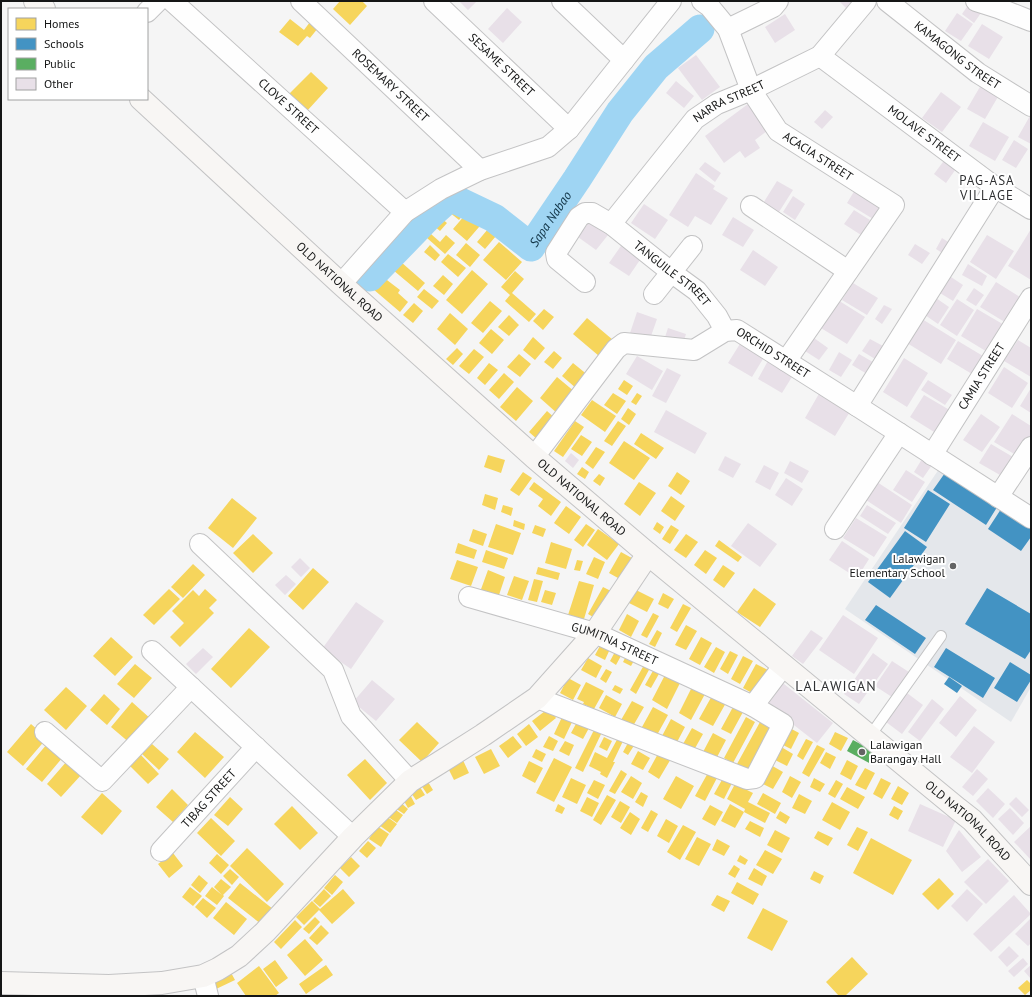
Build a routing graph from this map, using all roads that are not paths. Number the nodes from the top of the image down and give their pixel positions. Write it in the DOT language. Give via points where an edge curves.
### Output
graph roads {
  1 [pos="35,1"];
  2 [pos="158,1"];
  3 [pos="172,1"];
  4 [pos="301,1"];
  5 [pos="434,1"];
  6 [pos="562,1"];
  7 [pos="671,1"];
  8 [pos="702,1"];
  9 [pos="778,1"];
  10 [pos="866,1"];
  11 [pos="887,1"];
  12 [pos="976,1"];
  13 [pos="43,8"];
  14 [pos="148,11"];
  15 [pos="1031,21"];
  16 [pos="728,29"];
  17 [pos="820,56"];
  18 [pos="624,60"];
  19 [pos="751,90"];
  20 [pos="142,100"];
  21 [pos="1031,106"];
  22 [pos="569,129"];
  23 [pos="480,170"];
  24 [pos="995,187"];
  25 [pos="751,206"];
  26 [pos="1031,209"];
  27 [pos="405,212"];
  28 [pos="611,224"];
  29 [pos="692,246"];
  30 [pos="848,271"];
  31 [pos="671,272"];
  32 [pos="585,282"];
  33 [pos="341,284"];
  34 [pos="654,294"];
  35 [pos="1031,298"];
  36 [pos="725,332"];
  37 [pos="786,361"];
  38 [pos="857,406"];
  39 [pos="899,433"];
  40 [pos="1031,447"];
  41 [pos="932,455"];
  42 [pos="534,457"];
  43 [pos="998,497"];
  44 [pos="1031,518"];
  45 [pos="835,529"];
  46 [pos="200,544"];
  47 [pos="648,554"];
  48 [pos="469,597"];
  49 [pos="595,633"];
  50 [pos="941,636"];
  51 [pos="152,651"];
  52 [pos="784,665"];
  53 [pos="191,687"];
  54 [pos="537,698"];
  55 [pos="753,706"];
  56 [pos="45,732"];
  57 [pos="870,736"];
  58 [pos="256,748"];
  59 [pos="410,781"];
  60 [pos="353,837"];
  61 [pos="161,850"];
  62 [pos="1031,884"];
  63 [pos="1,983"];
  64 [pos="206,986"];
  65 [pos="110,991"];
  1 -- 13 [label="main road"];
  2 -- 14 [label="street"];
  3 -- 27 [label="street, CLOVE STREET"];
  4 -- 23 [label="street, ROSEMARY STREET"];
  5 -- 22 [label="street, SESAME STREET"];
  6 -- 18 [label="street"];
  7 -- 18 [label="street"];
  8 -- 16 [label="street, ACACIA STREET"];
  9 -- 16 [label="street" via="773,7"];
  10 -- 17 [label="street, NARRA STREET"];
  11 -- 21 [label="street, KAMAGONG STREET" via="978,73"];
  12 -- 15 [label="street"];
  16 -- 19 [label="street, ACACIA STREET"];
  17 -- 19 [label="street, NARRA STREET"];
  17 -- 24 [label="street, MOLAVE STREET"];
  18 -- 22 [label="street"];
  19 -- 28 [label="street, NARRA STREET" via="717,104 695,119"];
  19 -- 30 [label="street, ACACIA STREET" via="778,131 894,205"];
  20 -- 33 [label="main road, OLD NATIONAL ROAD"];
  22 -- 23 [label="street" via="548,147"];
  23 -- 27 [label="street" via="441,189"];
  24 -- 26 [label="street, MOLAVE STREET"];
  24 -- 38 [label="street"];
  25 -- 30 [label="street"];
  27 -- 33 [label="street"];
  28 -- 31 [label="street, TANGUILE STREET"];
  28 -- 32 [label="street, TANGUILE STREET" via="592,213 585,213 579,217 556,254 557,259"];
  29 -- 31 [label="street"];
  30 -- 37 [label="street"];
  31 -- 34 [label="street"];
  31 -- 36 [label="street, TANGUILE STREET" via="697,291 717,316"];
  33 -- 42 [label="main road, OLD NATIONAL ROAD"];
  35 -- 41 [label="street, CAMIA STREET"];
  36 -- 37 [label="street, ORCHID STREET" via="737,330"];
  36 -- 42 [label="street, ORCHID STREET" via="694,350 624,343 616,348"];
  37 -- 38 [label="street, ORCHID STREET"];
  38 -- 39 [label="street, ORCHID STREET"];
  39 -- 41 [label="street, ORCHID STREET"];
  39 -- 45 [label="street"];
  40 -- 43 [label="street"];
  41 -- 43 [label="street, ORCHID STREET"];
  42 -- 47 [label="main road, OLD NATIONAL ROAD"];
  43 -- 44 [label="street, ORCHID STREET"];
  46 -- 59 [label="street" via="333,670 351,716"];
  47 -- 49 [label="main road"];
  47 -- 52 [label="main road, OLD NATIONAL ROAD"];
  48 -- 49 [label="street, GUMITNA STREET"];
  49 -- 54 [label="main road"];
  49 -- 55 [label="street, GUMITNA STREET"];
  50 -- 57 [label="lane"];
  51 -- 53 [label="street"];
  52 -- 55 [label="street"];
  52 -- 57 [label="main road, OLD NATIONAL ROAD"];
  53 -- 56 [label="street" via="102,781"];
  53 -- 58 [label="street"];
  54 -- 55 [label="street, GUMITNA STREET" via="746,779 755,778 783,724"];
  54 -- 59 [label="main road" via="483,736"];
  57 -- 62 [label="main road, OLD NATIONAL ROAD" via="965,814"];
  58 -- 60 [label="street"];
  58 -- 61 [label="street, TIBAG STREET"];
  59 -- 60 [label="main road"];
  60 -- 64 [label="main road" via="265,932 239,956 218,969"];
  63 -- 65 [label="main road"];
  64 -- 65 [label="main road" via="162,983"];
}
